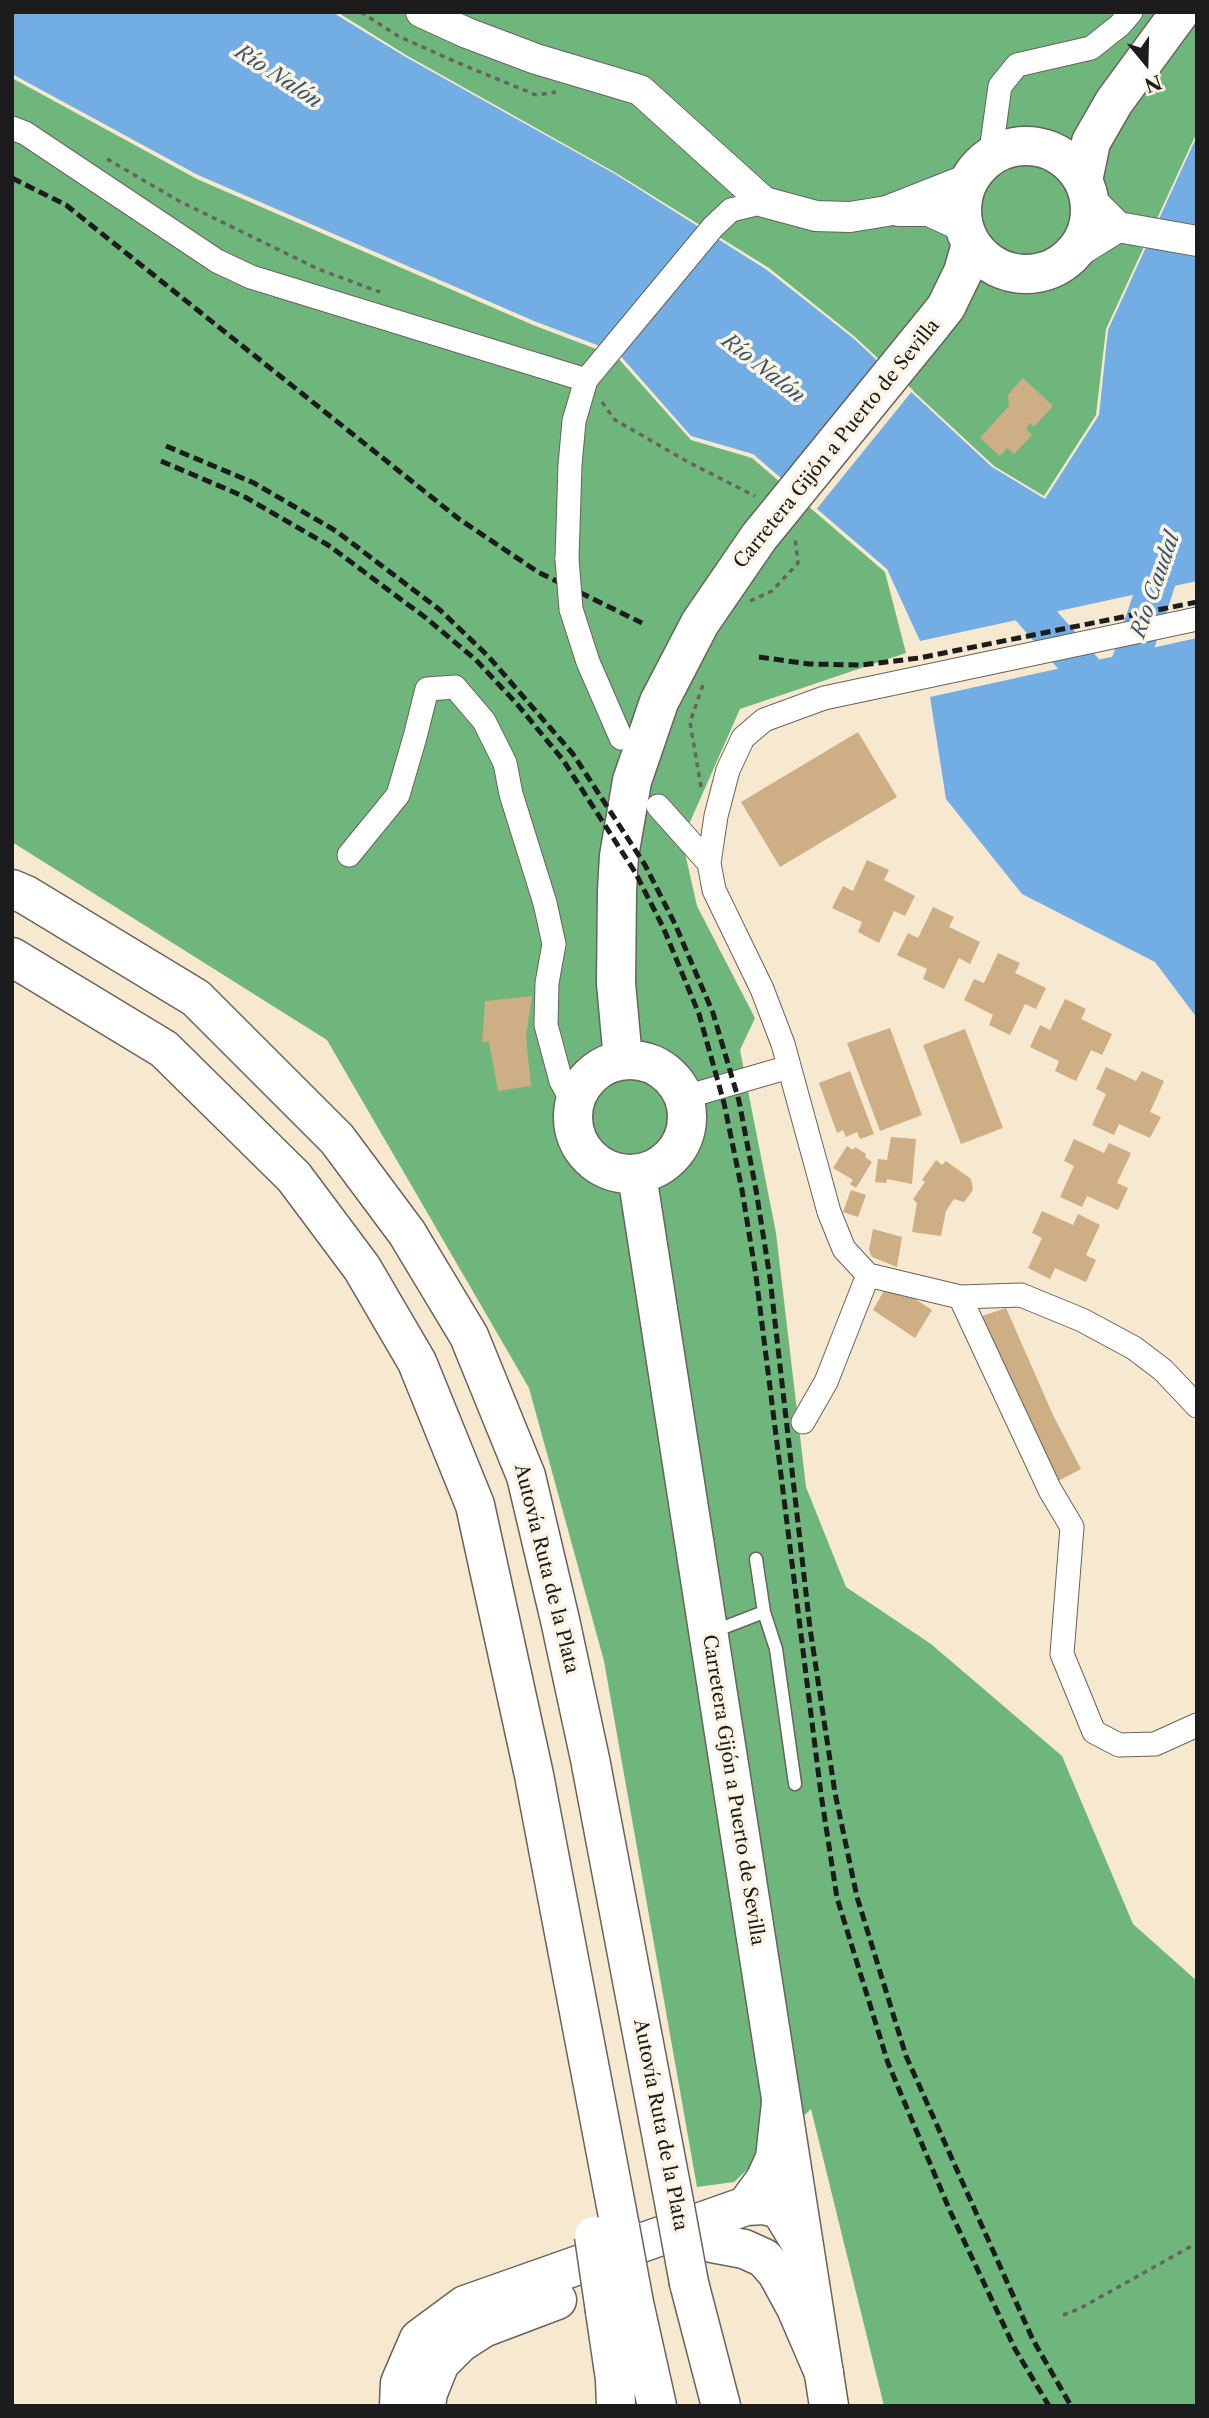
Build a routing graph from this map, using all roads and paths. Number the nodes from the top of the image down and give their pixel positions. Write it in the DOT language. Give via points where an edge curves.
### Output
graph roads {
  1 [pos="421,12"];
  2 [pos="1131,12"];
  3 [pos="1180,12"];
  4 [pos="1114,102"];
  5 [pos="12,128"];
  6 [pos="1042,148"];
  7 [pos="96,153"];
  8 [pos="980,168"];
  9 [pos="1086,189"];
  10 [pos="764,202"];
  11 [pos="887,211"];
  12 [pos="1118,227"];
  13 [pos="967,236"];
  14 [pos="1197,241"];
  15 [pos="1070,257"];
  16 [pos="1013,273"];
  17 [pos="392,296"];
  18 [pos="938,317"];
  19 [pos="586,380"];
  20 [pos="1197,619"];
  21 [pos="621,738"];
  22 [pos="658,806"];
  23 [pos="349,855"];
  24 [pos="709,863"];
  25 [pos="12,889"];
  26 [pos="12,957"];
  27 [pos="623,1060"];
  28 [pos="789,1067"];
  29 [pos="682,1098"];
  30 [pos="574,1104"];
  31 [pos="637,1175"];
  32 [pos="868,1275"];
  33 [pos="960,1297"];
  34 [pos="1197,1406"];
  35 [pos="803,1422"];
  36 [pos="756,1559"];
  37 [pos="764,1612"];
  38 [pos="708,1633"];
  39 [pos="1197,1725"];
  40 [pos="795,1784"];
  41 [pos="781,2103"];
  42 [pos="773,2200"];
  43 [pos="712,2243"];
  44 [pos="1197,2243"];
  45 [pos="619,2307"];
  46 [pos="1063,2315"];
  47 [pos="826,2390"];
  48 [pos="399,2406"];
  49 [pos="426,2406"];
  50 [pos="616,2406"];
  51 [pos="657,2406"];
  52 [pos="721,2406"];
  1 -- 10 [label="street" via="536,59 640,90"];
  2 -- 8 [label="street" via="1091,48 1017,65 1000,86"];
  3 -- 4 [label="highway"];
  4 -- 6 [label="highway"];
  4 -- 9 [label="highway" via="1091,142"];
  5 -- 19 [label="street" via="217,261 251,277"];
  6 -- 8 [label="highway" via="1006,150"];
  6 -- 9 [label="highway" via="1065,161"];
  7 -- 17 [label="path" via="180,201 318,269"];
  8 -- 11 [label="street"];
  8 -- 13 [label="highway" via="963,202"];
  9 -- 12 [label="street"];
  9 -- 15 [label="highway" via="1087,230"];
  10 -- 11 [label="street" via="816,216"];
  10 -- 19 [label="street" via="732,210 713,227"];
  11 -- 13 [label="street" via="929,211"];
  12 -- 14 [label="street"];
  12 -- 15 [label="street"];
  13 -- 16 [label="highway" via="993,266"];
  13 -- 18 [label="highway, Carretera Gijón a Puerto de Sevilla" via="963,272"];
  15 -- 16 [label="highway" via="1034,274"];
  16 -- 18 [label="highway, Carretera Gijón a Puerto de Sevilla" via="976,287"];
  18 -- 27 [label="highway, Carretera Gijón a Puerto de Sevilla, bridge" via="759,537 700,623 665,690 632,781 619,856 616,983"];
  19 -- 21 [label="street, bridge" via="574,421 570,465 567,559 571,609"];
  20 -- 24 [label="street" via="824,698 764,720 743,738 728,770"];
  22 -- 24 [label="street"];
  23 -- 30 [label="street" via="398,795 427,689 455,687 484,721 505,763 545,903 554,944 546,1025 561,1081"];
  24 -- 28 [label="street" via="714,890 762,989"];
  25 -- 52 [label="highway, Autovía Ruta de la Plata, bridge" via="196,998 337,1139 407,1233 469,1336 526,1476 557,1607 689,2283"];
  26 -- 45 [label="highway, bridge" via="164,1049 294,1177 362,1268 417,1362 475,1505 534,1775"];
  27 -- 29 [label="highway" via="654,1065 678,1084"];
  27 -- 30 [label="highway" via="601,1068 584,1083"];
  28 -- 29 [label="street"];
  28 -- 32 [label="street" via="829,1212 844,1249"];
  29 -- 31 [label="highway" via="688,1113 683,1142 664,1164"];
  30 -- 31 [label="highway" via="573,1126 587,1155 615,1173"];
  31 -- 38 [label="highway, Carretera Gijón a Puerto de Sevilla"];
  32 -- 33 [label="street"];
  32 -- 35 [label="street" via="826,1382"];
  33 -- 34 [label="street" via="1021,1295 1083,1321 1134,1348"];
  33 -- 39 [label="street" via="1050,1490 1072,1527 1062,1654 1094,1732 1119,1745 1155,1744"];
  36 -- 37 [label="lane"];
  37 -- 38 [label="lane"];
  37 -- 40 [label="lane" via="776,1649"];
  38 -- 41 [label="highway, Carretera Gijón a Puerto de Sevilla"];
  41 -- 42 [label="highway, Carretera Gijón a Puerto de Sevilla"];
  41 -- 42 [label="highway" via="775,2158 765,2180"];
  42 -- 43 [label="highway" via="762,2221"];
  42 -- 47 [label="highway" via="803,2247"];
  42 -- 48 [label="highway" via="466,2305 419,2339 400,2383"];
  43 -- 47 [label="highway" via="764,2258 777,2273 796,2308"];
  43 -- 49 [label="highway" via="483,2328 440,2363"];
  44 -- 46 [label="path"];
  45 -- 50 [label="highway"];
  45 -- 51 [label="highway"];
}
